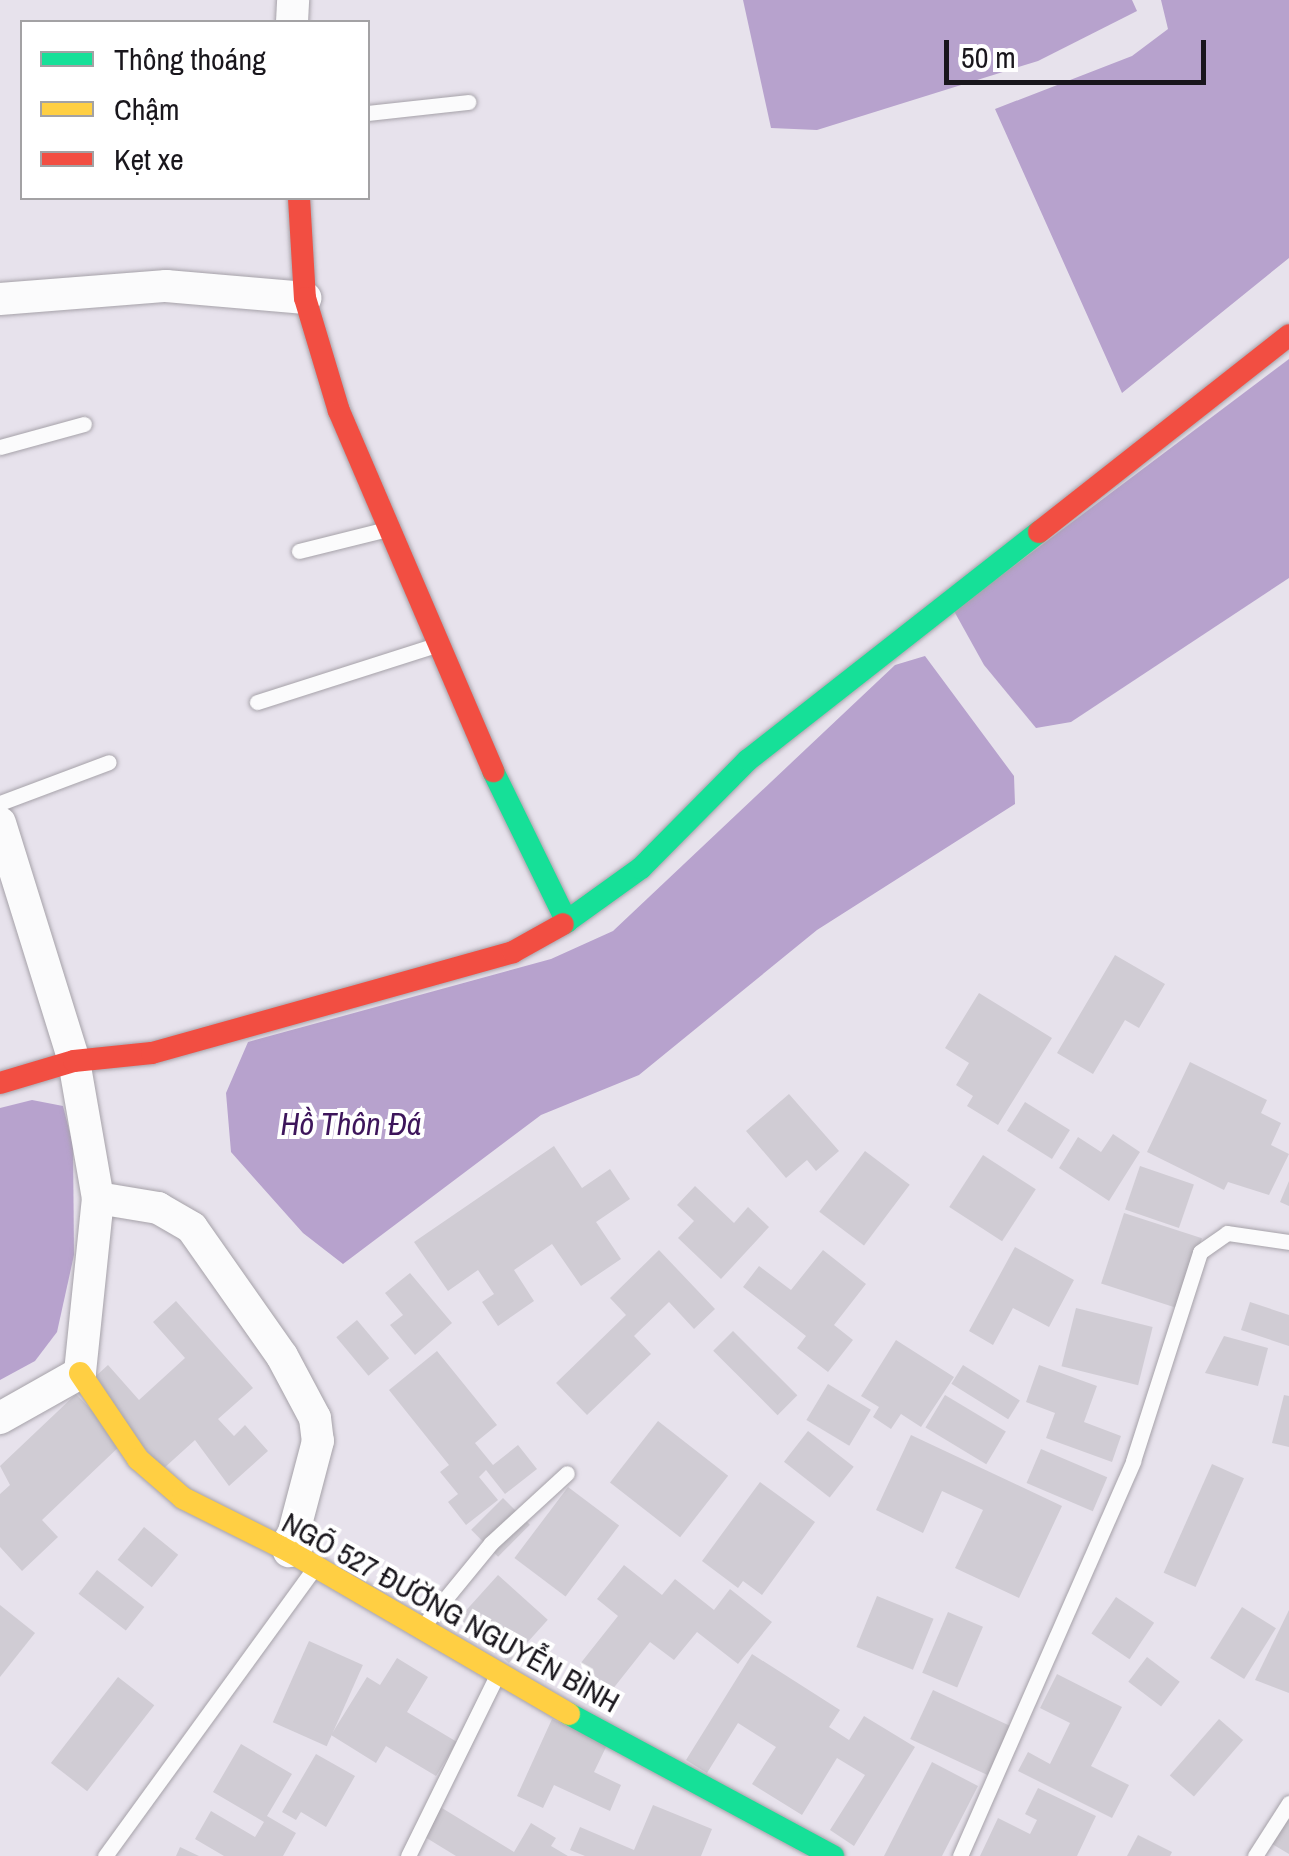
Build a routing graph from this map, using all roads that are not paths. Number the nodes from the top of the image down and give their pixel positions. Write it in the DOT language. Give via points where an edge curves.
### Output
graph roads {
  1 [pos="468,102"];
  2 [pos="370,113"];
  3 [pos="299,200"];
  4 [pos="305,298"];
  5 [pos="0,299"];
  6 [pos="1289,335"];
  7 [pos="84,424"];
  8 [pos="0,446"];
  9 [pos="387,530"];
  10 [pos="299,551"];
  11 [pos="436,645"];
  12 [pos="257,702"];
  13 [pos="109,762"];
  14 [pos="0,802"];
  15 [pos="0,824"];
  16 [pos="567,922"];
  17 [pos="74,1061"];
  18 [pos="0,1084"];
  19 [pos="98,1198"];
  20 [pos="1289,1242"];
  21 [pos="80,1374"];
  22 [pos="0,1418"];
  23 [pos="567,1473"];
  24 [pos="302,1559"];
  25 [pos="420,1629"];
  26 [pos="497,1675"];
  27 [pos="1289,1803"];
  28 [pos="105,1856"];
  29 [pos="408,1856"];
  30 [pos="833,1856"];
  31 [pos="960,1856"];
  32 [pos="1255,1856"];
  1 -- 2 [label="lane"];
  3 -- 4 [label="street"];
  4 -- 5 [label="street" via="166,286"];
  4 -- 9 [label="street"];
  6 -- 16 [label="street" via="748,760 641,868"];
  7 -- 8 [label="lane"];
  9 -- 10 [label="lane"];
  9 -- 11 [label="street"];
  11 -- 12 [label="lane"];
  11 -- 16 [label="street"];
  13 -- 14 [label="lane"];
  15 -- 17 [label="street"];
  16 -- 17 [label="street" via="512,952 152,1053"];
  17 -- 18 [label="street"];
  17 -- 19 [label="street"];
  19 -- 21 [label="street"];
  19 -- 24 [label="street" via="158,1208 192,1228 282,1356 315,1418 318,1440"];
  20 -- 31 [label="lane" via="1227,1233 1200,1252 1133,1462"];
  21 -- 22 [label="street"];
  21 -- 24 [label="street, NGÕ 527 ĐƯỜNG NGUYỄN BÌNH" via="138,1460 183,1498"];
  23 -- 25 [label="lane" via="492,1543"];
  24 -- 25 [label="street, NGÕ 527 ĐƯỜNG NGUYỄN BÌNH"];
  24 -- 28 [label="lane"];
  25 -- 26 [label="street, NGÕ 527 ĐƯỜNG NGUYỄN BÌNH"];
  26 -- 29 [label="lane"];
  26 -- 30 [label="street, NGÕ 527 ĐƯỜNG NGUYỄN BÌNH"];
  27 -- 32 [label="lane"];
}
